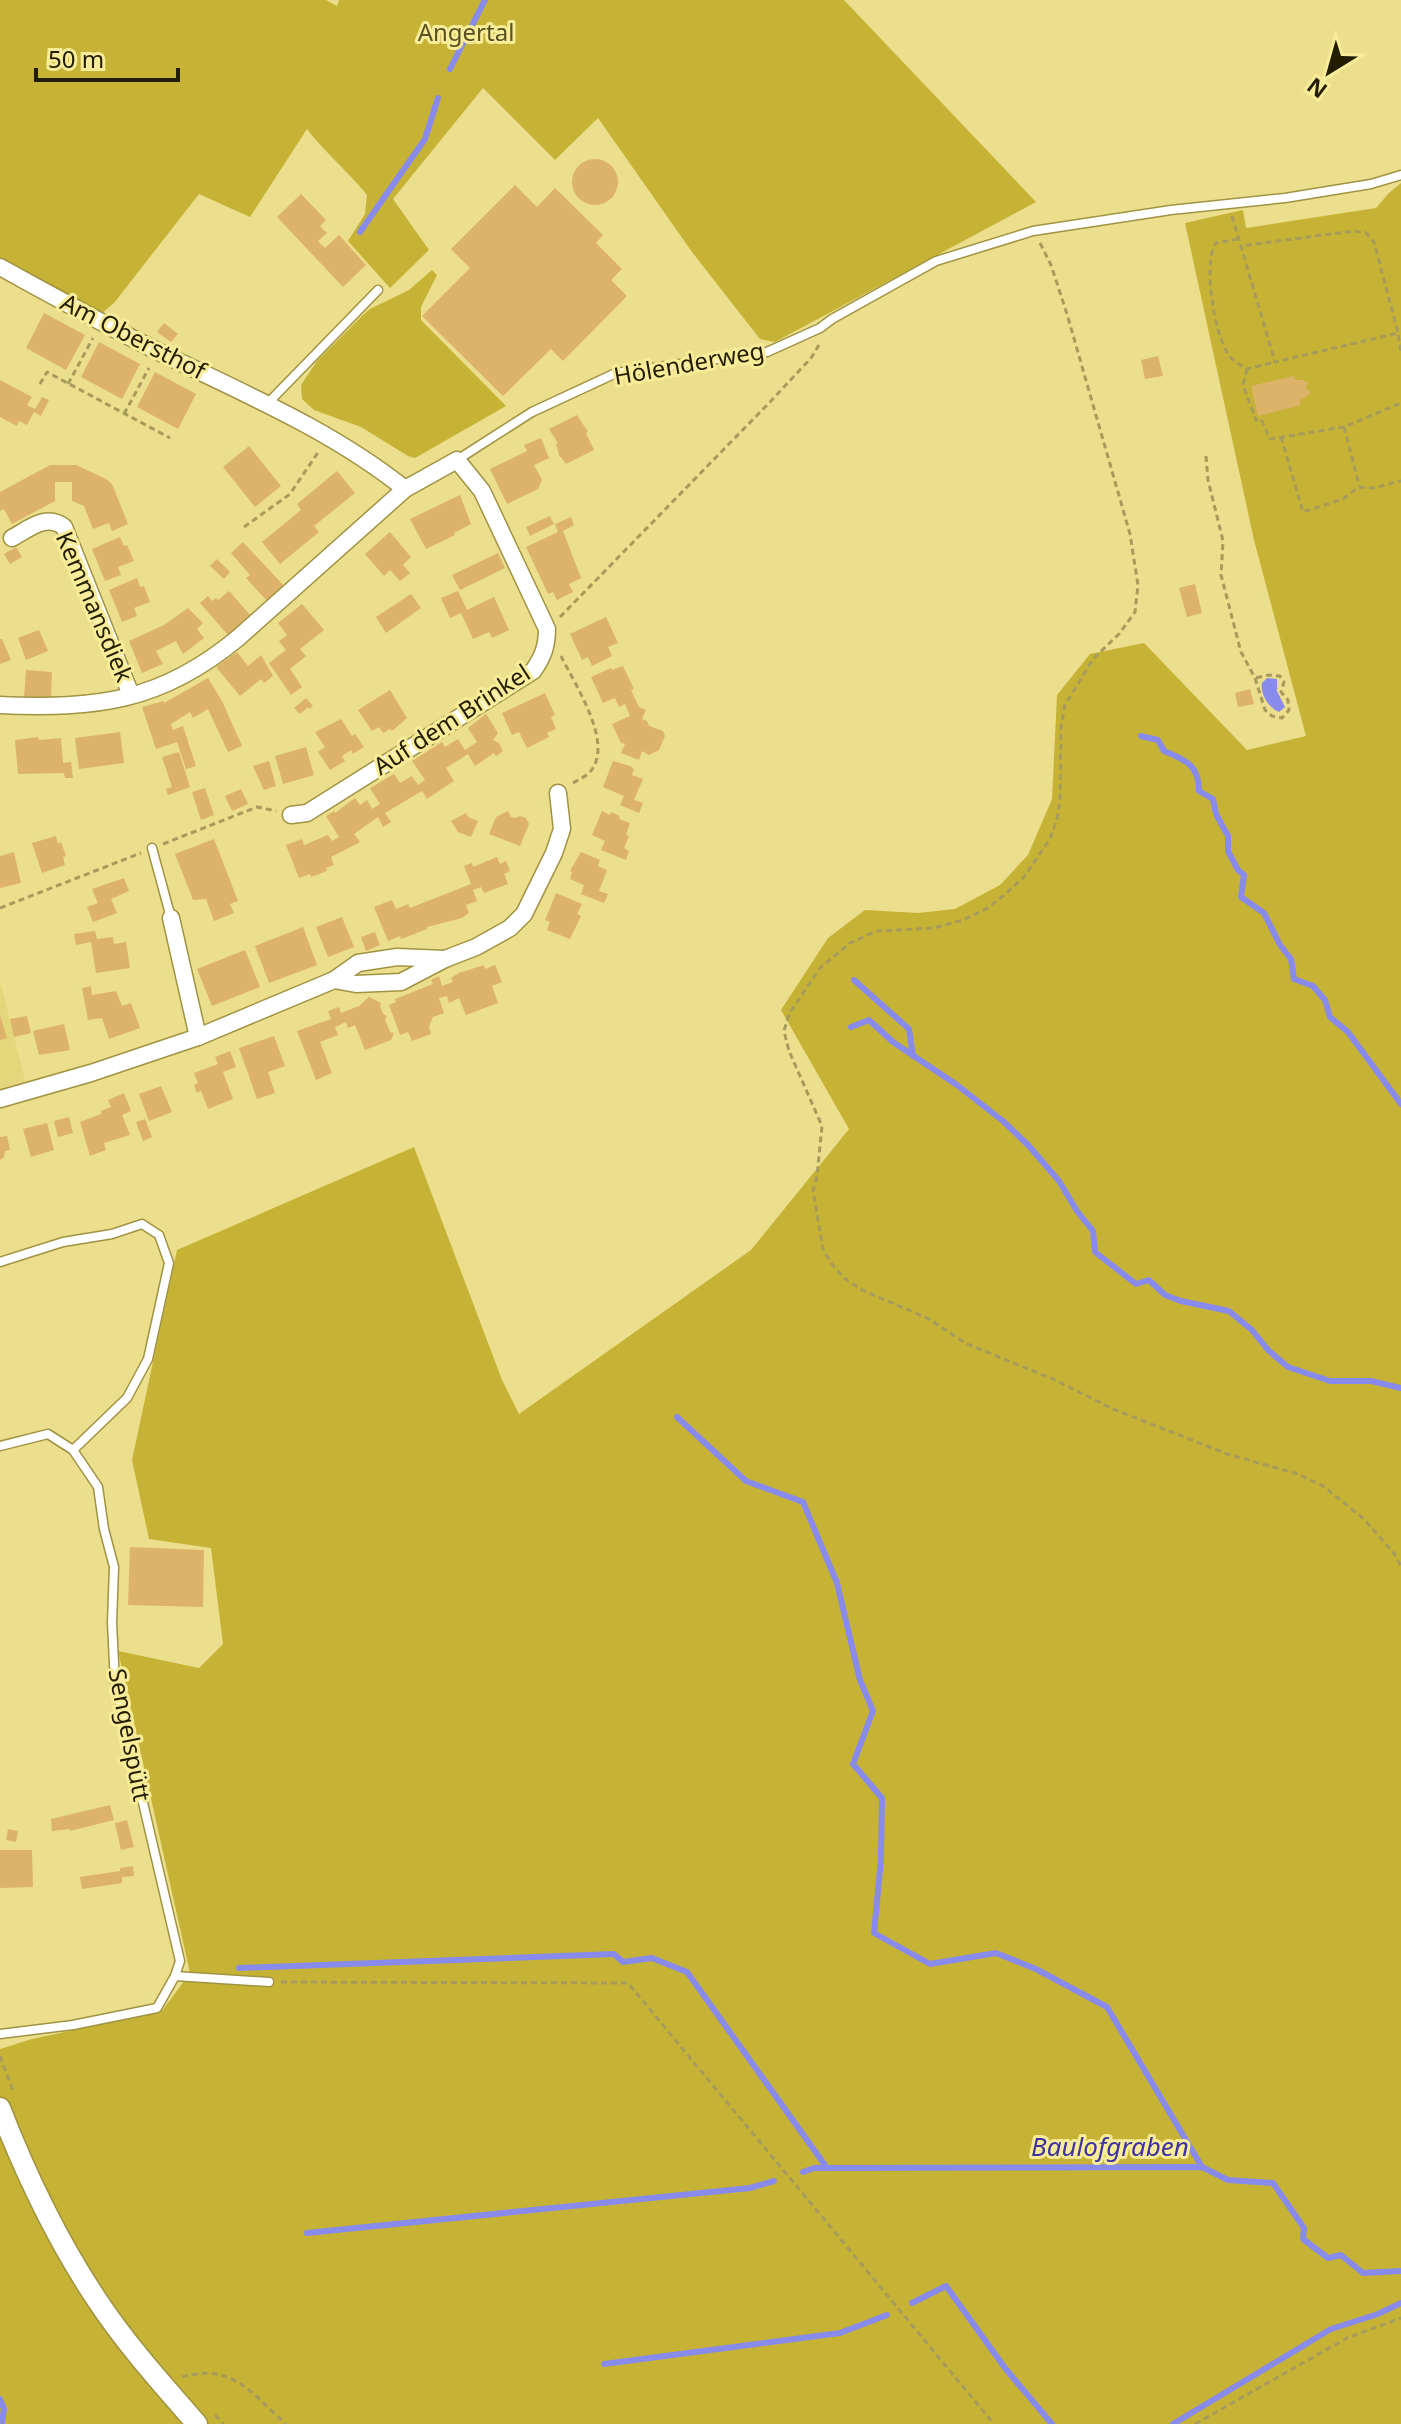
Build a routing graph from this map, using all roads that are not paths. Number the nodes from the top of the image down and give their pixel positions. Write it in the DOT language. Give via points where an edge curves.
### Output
graph roads {
  1 [pos="1401,175"];
  2 [pos="0,267"];
  3 [pos="378,290"];
  4 [pos="267,404"];
  5 [pos="457,460"];
  6 [pos="405,489"];
  7 [pos="12,538"];
  8 [pos="131,695"];
  9 [pos="0,705"];
  10 [pos="558,793"];
  11 [pos="291,815"];
  12 [pos="152,848"];
  13 [pos="171,918"];
  14 [pos="445,959"];
  15 [pos="334,980"];
  16 [pos="198,1037"];
  17 [pos="0,1099"];
  18 [pos="0,1262"];
  19 [pos="0,1446"];
  20 [pos="73,1450"];
  21 [pos="175,1976"];
  22 [pos="269,1982"];
  23 [pos="0,2034"];
  24 [pos="9,2106"];
  25 [pos="202,2416"];
  1 -- 5 [label="lane, Hölenderweg" via="1371,184 1033,231 936,261 767,352 616,373 532,412"];
  2 -- 4 [label="street, Am Obersthof"];
  3 -- 4 [label="lane"];
  4 -- 6 [label="street, Am Obersthof" via="370,461"];
  5 -- 6 [label="street, Hölenderweg"];
  5 -- 11 [label="street, Auf dem Brinkel" via="482,491 547,629 543,657 533,671 307,813"];
  6 -- 8 [label="street, Hölenderweg" via="213,659 187,675"];
  7 -- 8 [label="street, Kemmansdiek" via="43,521 64,527"];
  8 -- 9 [label="street, Hölenderweg" via="64,706"];
  10 -- 14 [label="street" via="562,829 524,914 510,928"];
  12 -- 13 [label="lane"];
  13 -- 16 [label="street"];
  14 -- 15 [label="street" via="397,957 358,963"];
  14 -- 15 [label="street" via="401,982"];
  15 -- 16 [label="street"];
  16 -- 17 [label="street"];
  18 -- 20 [label="lane" via="142,1224 159,1235 169,1263 148,1359 127,1398"];
  19 -- 20 [label="lane" via="48,1434"];
  20 -- 21 [label="lane, Sengelspütt" via="98,1487 114,1567 115,1683 180,1961"];
  21 -- 22 [label="lane"];
  21 -- 23 [label="lane" via="157,2008"];
  24 -- 25 [label="street" via="49,2220 97,2300 154,2376"];
}
